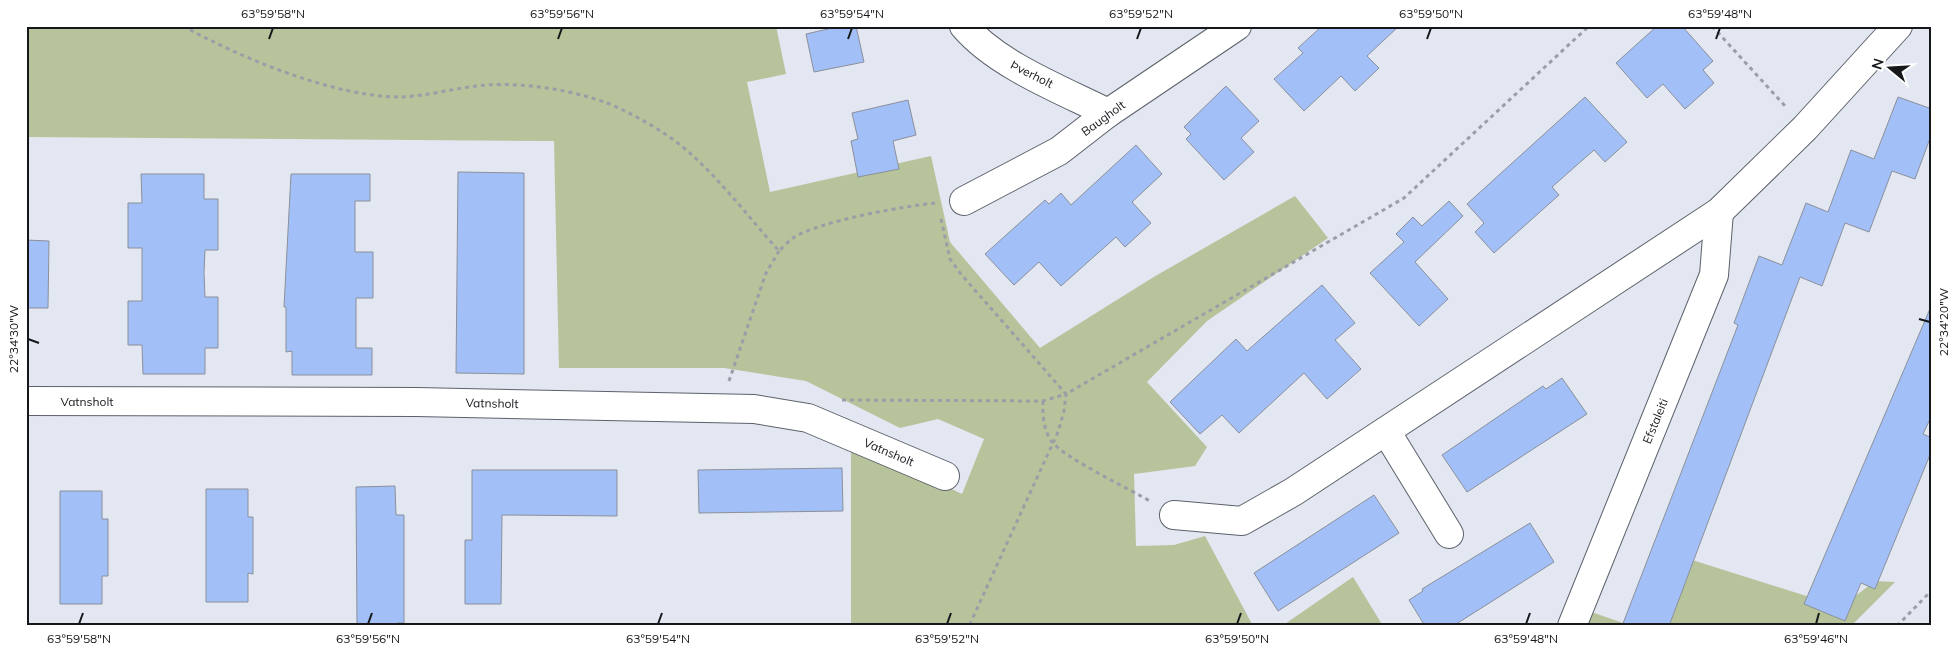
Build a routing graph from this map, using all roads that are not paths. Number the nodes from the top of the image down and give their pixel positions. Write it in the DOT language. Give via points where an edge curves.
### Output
graph roads {
  1 [pos="964,26"];
  2 [pos="1237,26"];
  3 [pos="1898,26"];
  4 [pos="1108,113"];
  5 [pos="948,206"];
  6 [pos="1719,212"];
  7 [pos="26,401"];
  8 [pos="1386,431"];
  9 [pos="945,476"];
  10 [pos="1174,515"];
  11 [pos="1449,534"];
  12 [pos="1572,626"];
  1 -- 4 [label="street, Þverholt" via="978,43 1006,61"];
  2 -- 4 [label="street, Baugholt"];
  3 -- 6 [label="street" via="1805,128"];
  4 -- 5 [label="street, Baugholt" via="1059,151"];
  6 -- 8 [label="street"];
  6 -- 12 [label="street, Efstaleiti" via="1714,275"];
  7 -- 9 [label="street, Vatnsholt" via="417,402 754,409 808,418"];
  8 -- 10 [label="street" via="1242,521"];
  8 -- 11 [label="street"];
}
